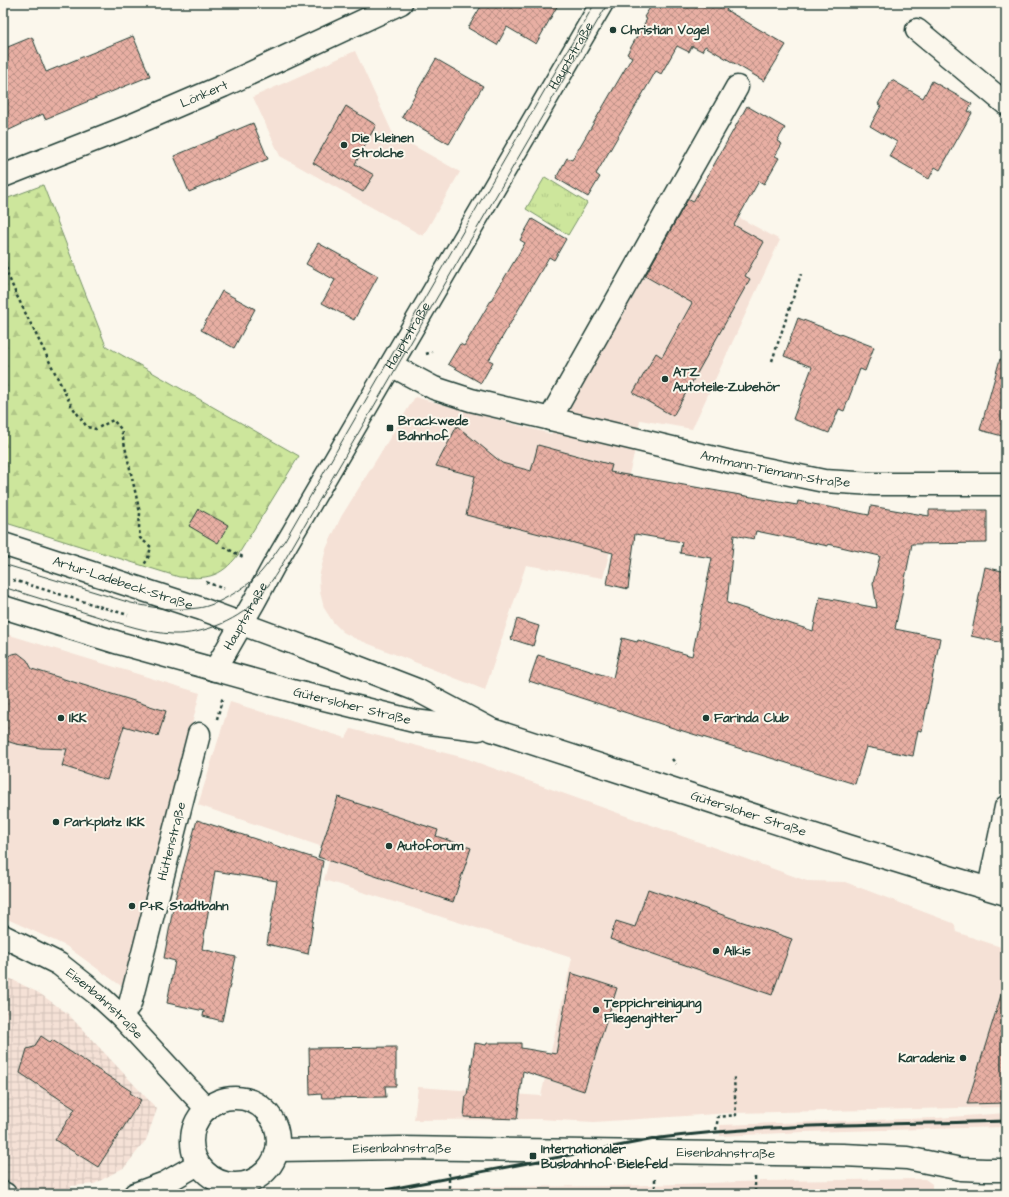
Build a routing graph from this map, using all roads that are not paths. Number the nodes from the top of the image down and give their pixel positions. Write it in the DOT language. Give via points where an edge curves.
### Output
graph roads {
  1 [pos="401,3"];
  2 [pos="602,3"];
  3 [pos="917,30"];
  4 [pos="737,87"];
  5 [pos="1006,104"];
  6 [pos="3,176"];
  7 [pos="391,365"];
  8 [pos="550,419"];
  9 [pos="1006,484"];
  10 [pos="3,544"];
  11 [pos="3,607"];
  12 [pos="242,624"];
  13 [pos="215,670"];
  14 [pos="492,730"];
  15 [pos="199,734"];
  16 [pos="1006,806"];
  17 [pos="997,891"];
  18 [pos="3,936"];
  19 [pos="121,1016"];
  20 [pos="207,1109"];
  21 [pos="277,1150"];
  22 [pos="198,1164"];
  23 [pos="1006,1170"];
  24 [pos="135,1194"];
  1 -- 6 [label="street, Lönkert" via="224,86"];
  2 -- 7 [label="street, Hauptstraße"];
  3 -- 5 [label="street"];
  4 -- 8 [label="street"];
  7 -- 8 [label="street, Amtmann-Tiemann-Straße" via="425,384 453,394"];
  7 -- 12 [label="street, Hauptstraße"];
  8 -- 9 [label="street, Amtmann-Tiemann-Straße" via="824,481 874,484"];
  10 -- 12 [label="street, Artur-Ladebeck-Straße"];
  11 -- 13 [label="street"];
  12 -- 13 [label="street, Hauptstraße"];
  12 -- 14 [label="street, Gütersloher Straße" via="417,690"];
  13 -- 14 [label="street, Gütersloher Straße" via="414,721"];
  14 -- 17 [label="street, Gütersloher Straße" via="855,848"];
  15 -- 19 [label="street, Hüttenstraße" via="130,1004"];
  16 -- 17 [label="street"];
  18 -- 19 [label="street, Eisenbahnstraße" via="59,964"];
  19 -- 20 [label="street, Eisenbahnstraße"];
  20 -- 21 [label="street" via="216,1103 233,1098 254,1103 266,1111 275,1124"];
  20 -- 22 [label="street" via="198,1120 193,1135 194,1155"];
  21 -- 22 [label="street" via="274,1161 266,1172 245,1183 220,1182"];
  21 -- 23 [label="street, Eisenbahnstraße" via="400,1148 858,1156 907,1158 961,1169"];
  22 -- 24 [label="street" via="165,1182"];
}
